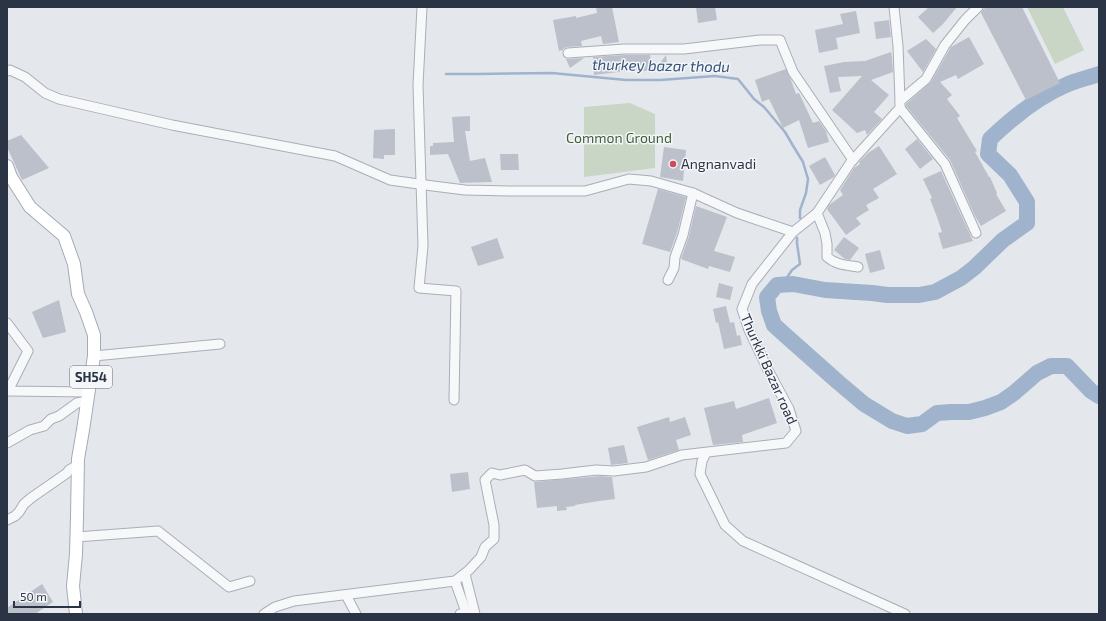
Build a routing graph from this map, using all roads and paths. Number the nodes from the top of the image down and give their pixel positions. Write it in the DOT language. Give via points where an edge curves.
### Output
graph roads {
  1 [pos="422,7"];
  2 [pos="894,7"];
  3 [pos="978,7"];
  4 [pos="568,53"];
  5 [pos="7,71"];
  6 [pos="900,104"];
  7 [pos="853,160"];
  8 [pos="7,166"];
  9 [pos="421,184"];
  10 [pos="693,194"];
  11 [pos="817,213"];
  12 [pos="793,232"];
  13 [pos="976,232"];
  14 [pos="858,267"];
  15 [pos="668,280"];
  16 [pos="7,323"];
  17 [pos="220,344"];
  18 [pos="94,356"];
  19 [pos="7,391"];
  20 [pos="88,396"];
  21 [pos="454,400"];
  22 [pos="7,443"];
  23 [pos="706,453"];
  24 [pos="78,464"];
  25 [pos="7,520"];
  26 [pos="76,537"];
  27 [pos="465,574"];
  28 [pos="250,580"];
  29 [pos="455,581"];
  30 [pos="346,595"];
  31 [pos="76,614"];
  32 [pos="264,614"];
  33 [pos="356,614"];
  34 [pos="460,614"];
  35 [pos="474,614"];
  36 [pos="906,614"];
  1 -- 9 [label="street" via="418,85"];
  2 -- 6 [label="street"];
  3 -- 6 [label="street, Thurkki Bazar road" via="945,45 926,79"];
  4 -- 7 [label="street" via="624,49 684,49 780,40 793,72"];
  5 -- 9 [label="street" via="25,77 45,93 59,99 172,125 335,156 390,180"];
  6 -- 7 [label="street, Thurkki Bazar road"];
  6 -- 13 [label="street" via="945,164"];
  7 -- 11 [label="street, Thurkki Bazar road"];
  8 -- 18 [label="main road, SH54" via="30,207 64,236 74,264 78,294 94,335"];
  9 -- 10 [label="street" via="465,190 585,191 629,179 651,181"];
  9 -- 21 [label="street" via="423,246 419,288 456,291"];
  10 -- 12 [label="street" via="737,213"];
  10 -- 15 [label="street" via="674,268"];
  11 -- 12 [label="street, Thurkki Bazar road"];
  11 -- 14 [label="street" via="825,233 830,260 841,265"];
  12 -- 23 [label="street, Thurkki Bazar road" via="752,284 742,309 749,330 789,409 796,432 786,443"];
  16 -- 19 [label="street" via="28,351"];
  17 -- 18 [label="street"];
  18 -- 20 [label="main road, SH54"];
  19 -- 20 [label="street"];
  20 -- 22 [label="street" via="44,426 30,430"];
  20 -- 24 [label="main road, SH54"];
  23 -- 27 [label="street" via="682,455 646,467 614,472 596,470 535,476 524,470 500,475 492,473 485,480 494,524 494,539"];
  23 -- 36 [label="street" via="700,474 725,524 742,541"];
  24 -- 25 [label="street" via="31,498 19,512"];
  24 -- 26 [label="main road, SH54"];
  26 -- 28 [label="street" via="158,531 229,587"];
  26 -- 31 [label="main road, SH54" via="73,586"];
  27 -- 29 [label="street"];
  27 -- 35 [label="street"];
  29 -- 30 [label="street"];
  29 -- 34 [label="street" via="466,612"];
  30 -- 32 [label="street" via="294,602 276,607"];
  30 -- 33 [label="street"];
}
